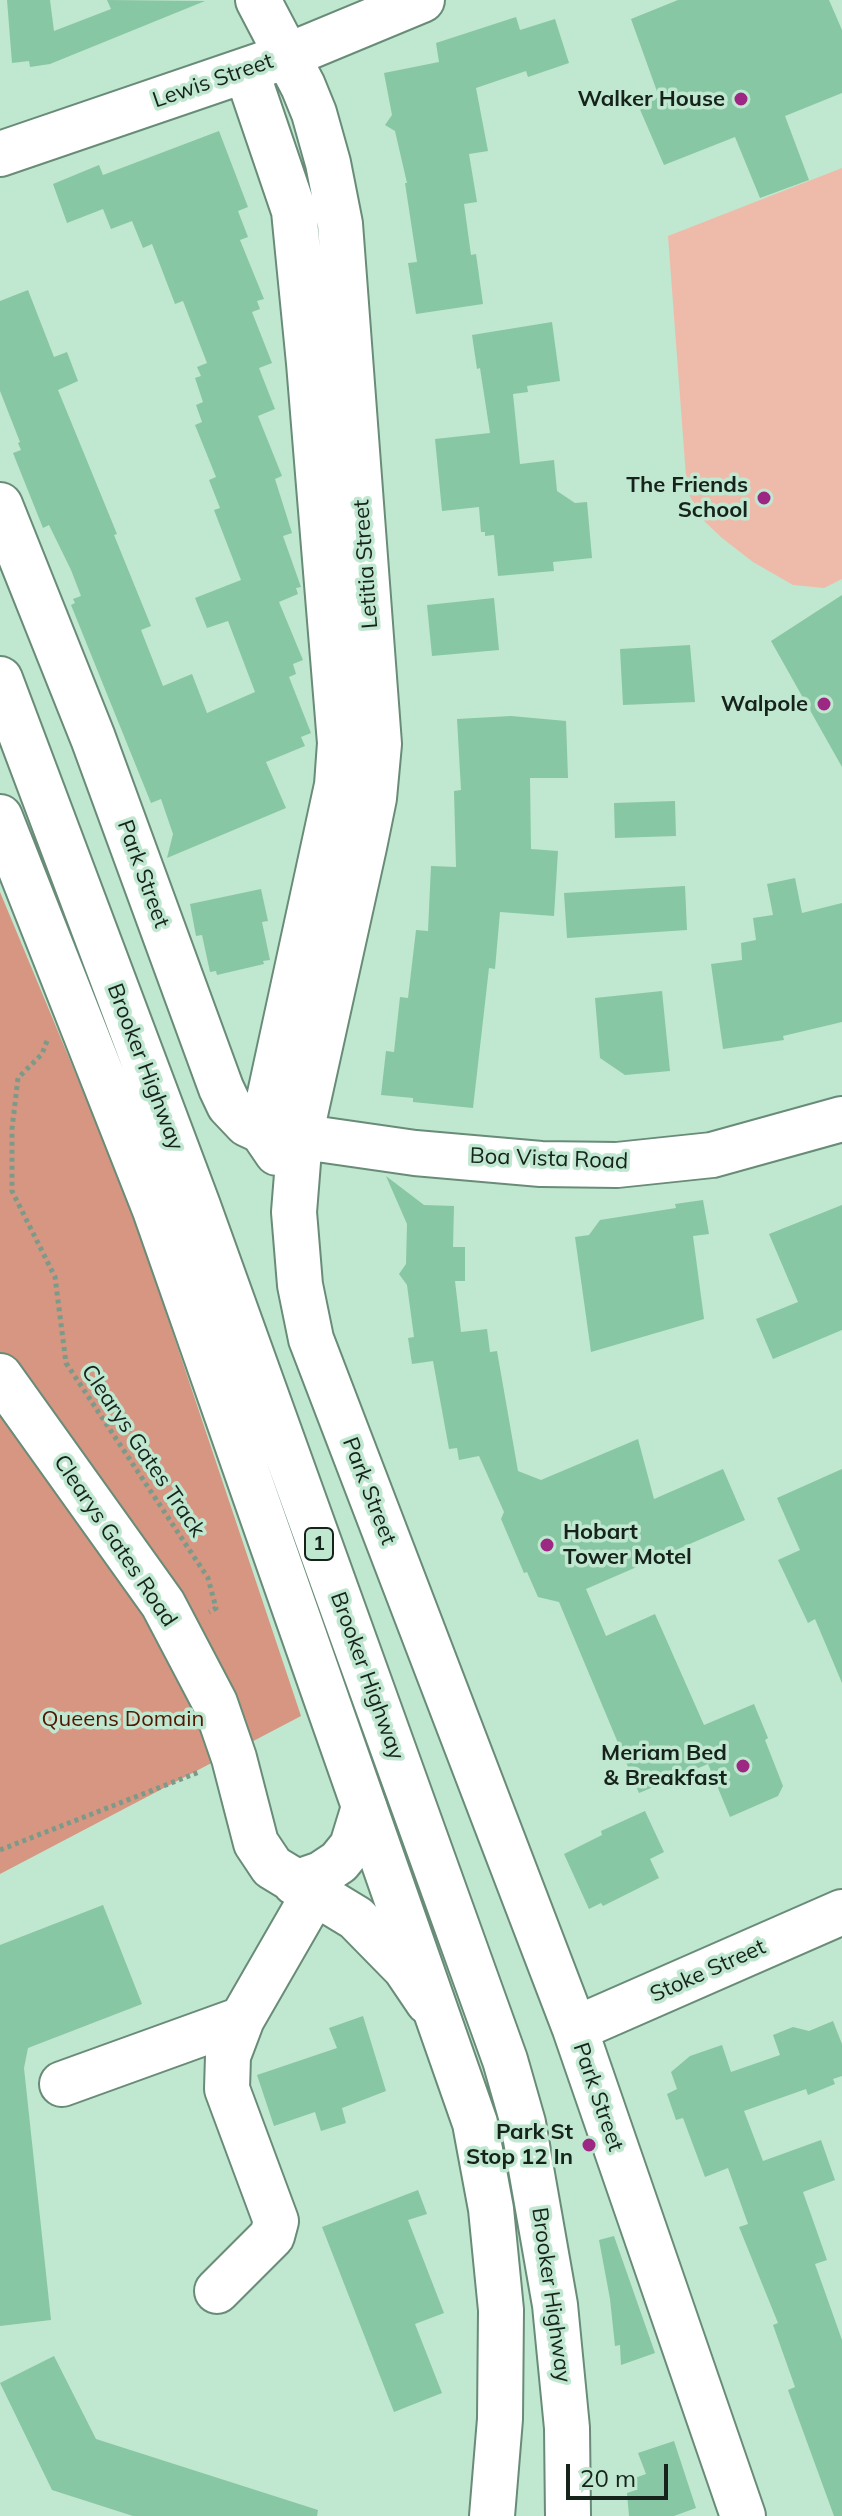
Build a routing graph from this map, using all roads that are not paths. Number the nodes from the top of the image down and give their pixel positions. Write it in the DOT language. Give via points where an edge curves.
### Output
graph roads {
  1 [pos="258,0"];
  2 [pos="422,0"];
  3 [pos="287,56"];
  4 [pos="246,70"];
  5 [pos="0,154"];
  6 [pos="0,505"];
  7 [pos="0,679"];
  8 [pos="0,817"];
  9 [pos="842,1119"];
  10 [pos="281,1134"];
  11 [pos="0,1376"];
  12 [pos="364,1807"];
  13 [pos="304,1888"];
  14 [pos="842,1912"];
  15 [pos="434,2010"];
  16 [pos="242,2019"];
  17 [pos="575,2029"];
  18 [pos="62,2084"];
  19 [pos="217,2291"];
  20 [pos="492,2516"];
  21 [pos="568,2516"];
  22 [pos="743,2516"];
  1 -- 3 [label="main road, Letitia Street"];
  2 -- 3 [label="main road, Lewis Street"];
  3 -- 4 [label="main road, Lewis Street"];
  3 -- 10 [label="main road, Letitia Street" via="322,137 340,224 379,744 364,847"];
  4 -- 5 [label="main road, Lewis Street"];
  4 -- 10 [label="main road, Letitia Street" via="294,211 340,743"];
  6 -- 10 [label="main road, Park Street" via="93,738 221,1088 247,1124"];
  7 -- 21 [label="main road, Brooker Highway / 1" via="198,1206 505,2060 523,2123 555,2305 567,2428"];
  8 -- 12 [label="main road, Brooker Highway / 1" via="155,1210"];
  9 -- 10 [label="main road, Boa Vista Road" via="712,1155 617,1165 415,1153"];
  10 -- 17 [label="main road, Park Street" via="296,1182 295,1240 311,1339"];
  11 -- 13 [label="main road, Clearys Gates Road" via="163,1604 215,1703 256,1843 272,1867"];
  12 -- 13 [label="main road" via="352,1846"];
  12 -- 15 [label="main road, Brooker Highway / 1"];
  13 -- 15 [label="main road, Clearys Gates Road" via="356,1918 405,1968"];
  13 -- 16 [label="main road"];
  14 -- 17 [label="main road, Stoke Street"];
  15 -- 20 [label="main road, Brooker Highway / 1" via="475,2123 491,2209 501,2310"];
  16 -- 18 [label="main road"];
  16 -- 19 [label="main road" via="228,2056 227,2089 276,2221 272,2236"];
  17 -- 22 [label="main road, Park Street"];
}
